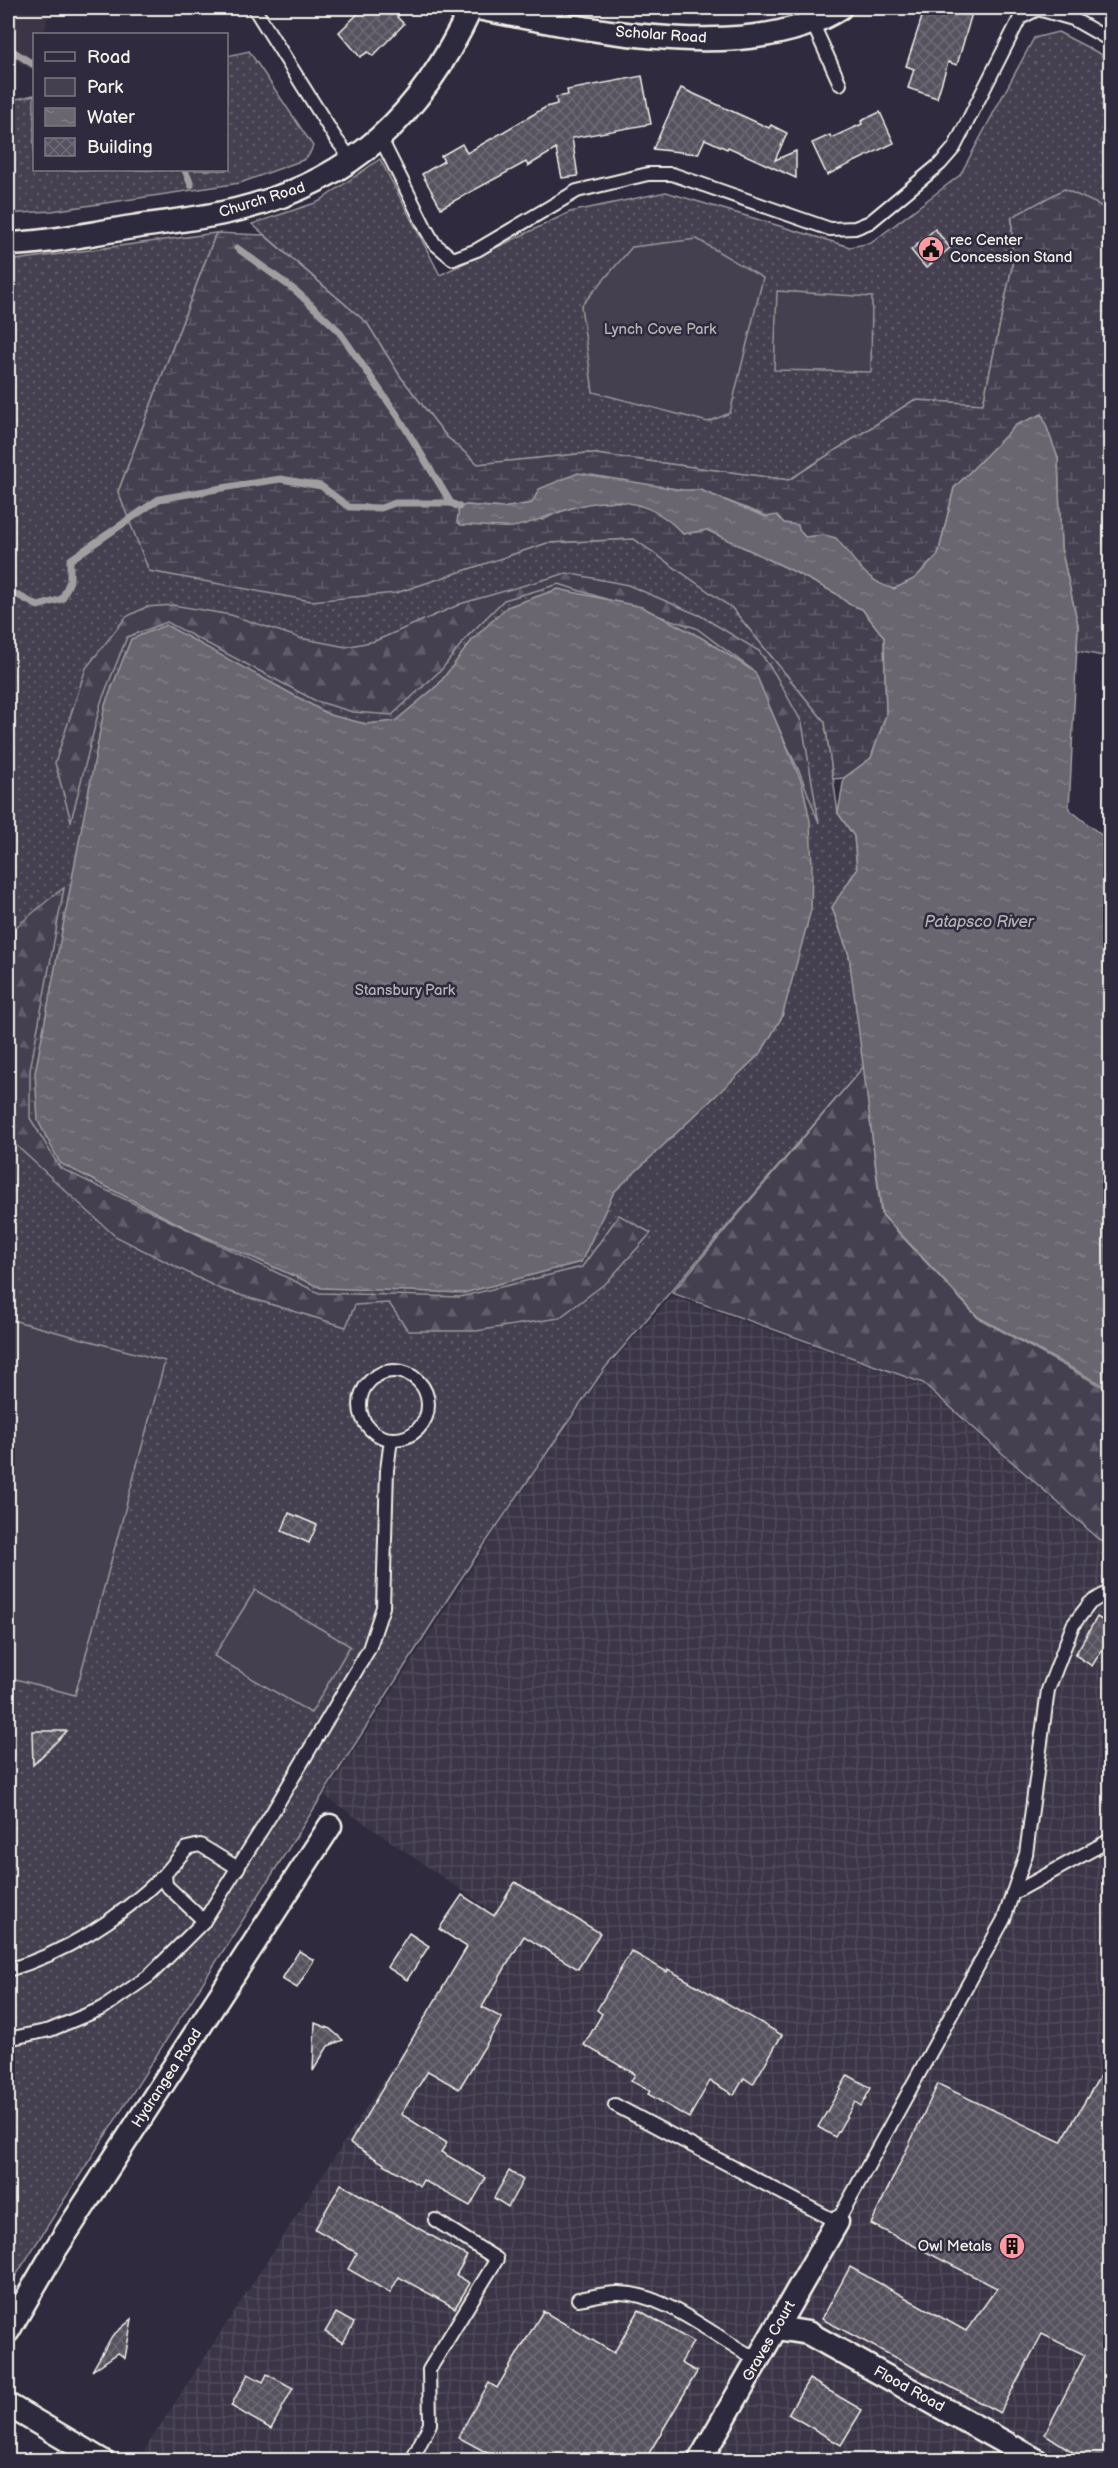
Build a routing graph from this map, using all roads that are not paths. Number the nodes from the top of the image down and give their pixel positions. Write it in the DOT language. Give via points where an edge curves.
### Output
graph roads {
  1 [pos="254,8"];
  2 [pos="267,8"];
  3 [pos="471,8"];
  4 [pos="478,8"];
  5 [pos="840,8"];
  6 [pos="264,22"];
  7 [pos="812,22"];
  8 [pos="1110,40"];
  9 [pos="840,84"];
  10 [pos="381,139"];
  11 [pos="352,160"];
  12 [pos="8,244"];
  13 [pos="391,1439"];
  14 [pos="1110,1591"];
  15 [pos="330,1826"];
  16 [pos="1110,1840"];
  17 [pos="238,1868"];
  18 [pos="165,1874"];
  19 [pos="1012,1894"];
  20 [pos="204,1921"];
  21 [pos="8,1970"];
  22 [pos="8,2039"];
  23 [pos="615,2105"];
  24 [pos="435,2220"];
  25 [pos="837,2222"];
  26 [pos="578,2299"];
  27 [pos="777,2328"];
  28 [pos="8,2331"];
  29 [pos="759,2360"];
  30 [pos="8,2405"];
  31 [pos="101,2460"];
  32 [pos="412,2460"];
  33 [pos="700,2460"];
  34 [pos="1036,2460"];
  1 -- 6 [label="lane"];
  2 -- 6 [label="lane"];
  3 -- 10 [label="street, Church Road" via="433,76"];
  4 -- 7 [label="street, Scholar Road" via="611,32 690,38 772,34"];
  5 -- 7 [label="street, Scholar Road"];
  6 -- 11 [label="lane"];
  7 -- 9 [label="lane"];
  8 -- 10 [label="lane" via="1073,18 1038,9 1020,18 954,148 870,222 843,230 804,221 672,174 648,174 577,191 477,250 453,259 434,243"];
  10 -- 11 [label="street, Church Road"];
  11 -- 12 [label="street, Church Road" via="313,184 239,209"];
  13 -- 13 [label="lane" via="412,1434 423,1423 428,1409 427,1394 419,1382 400,1371 372,1378 360,1397 366,1425 377,1435"];
  13 -- 17 [label="lane" via="383,1607 369,1649"];
  14 -- 19 [label="lane" via="1090,1604 1073,1625 1048,1690 1026,1854"];
  15 -- 28 [label="street, Hydrangea Road" via="55,2250"];
  16 -- 19 [label="lane"];
  17 -- 18 [label="lane" via="200,1845 187,1848"];
  17 -- 20 [label="lane"];
  18 -- 20 [label="lane" via="166,1885"];
  18 -- 21 [label="lane" via="122,1914 98,1929"];
  19 -- 25 [label="lane" via="1004,1919"];
  20 -- 22 [label="lane" via="149,1976 103,2008 50,2030"];
  23 -- 25 [label="lane"];
  24 -- 32 [label="lane" via="497,2259 429,2370 430,2424"];
  25 -- 27 [label="street, Graves Court"];
  26 -- 29 [label="lane" via="619,2293 643,2296 673,2309"];
  27 -- 29 [label="street, Graves Court"];
  27 -- 34 [label="street, Flood Road" via="808,2333"];
  29 -- 33 [label="street, Graves Court"];
  30 -- 31 [label="street"];
}
